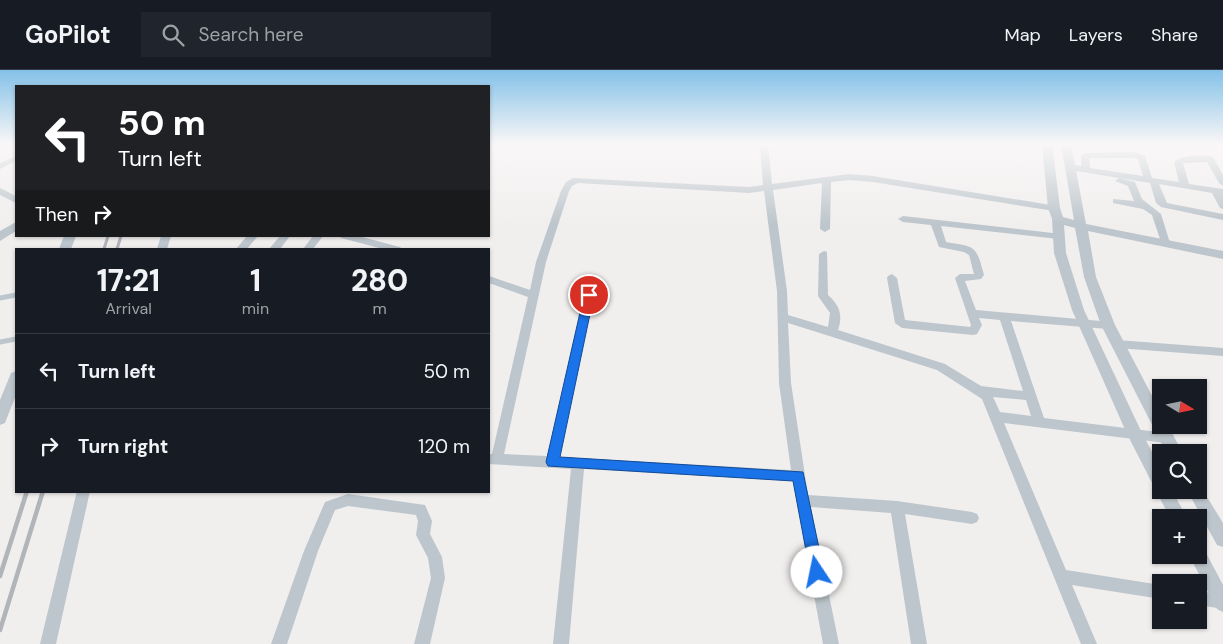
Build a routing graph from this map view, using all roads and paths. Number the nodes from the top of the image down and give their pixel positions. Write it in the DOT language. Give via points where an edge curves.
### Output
graph roads {
  1 [pos="1070,170"];
  2 [pos="766,171"];
  3 [pos="1050,171"];
  4 [pos="1073,171"];
  5 [pos="1097,171"];
  6 [pos="1147,171"];
  7 [pos="1181,171"];
  8 [pos="1216,171"];
  9 [pos="827,180"];
  10 [pos="1151,180"];
  11 [pos="1223,183"];
  12 [pos="1185,186"];
  13 [pos="768,188"];
  14 [pos="0,191"];
  15 [pos="1220,191"];
  16 [pos="15,199"];
  17 [pos="1116,201"];
  18 [pos="1144,206"];
  19 [pos="1223,206"];
  20 [pos="1056,213"];
  21 [pos="1168,213"];
  22 [pos="1223,217"];
  23 [pos="903,219"];
  24 [pos="935,223"];
  25 [pos="1223,223"];
  26 [pos="1080,226"];
  27 [pos="15,227"];
  28 [pos="825,229"];
  29 [pos="1058,236"];
  30 [pos="0,237"];
  31 [pos="252,237"];
  32 [pos="284,237"];
  33 [pos="317,237"];
  34 [pos="348,237"];
  35 [pos="375,243"];
  36 [pos="1164,243"];
  37 [pos="242,248"];
  38 [pos="275,248"];
  39 [pos="309,248"];
  40 [pos="392,248"];
  41 [pos="824,254"];
  42 [pos="1223,255"];
  43 [pos="892,278"];
  44 [pos="490,279"];
  45 [pos="534,294"];
  46 [pos="15,295"];
  47 [pos="589,295"];
  48 [pos="0,298"];
  49 [pos="972,314"];
  50 [pos="1004,316"];
  51 [pos="783,317"];
  52 [pos="1084,323"];
  53 [pos="1108,325"];
  54 [pos="832,333"];
  55 [pos="15,339"];
  56 [pos="0,342"];
  57 [pos="1117,344"];
  58 [pos="1223,352"];
  59 [pos="15,379"];
  60 [pos="978,390"];
  61 [pos="1030,396"];
  62 [pos="1,414"];
  63 [pos="997,417"];
  64 [pos="1039,422"];
  65 [pos="1135,434"];
  66 [pos="1166,438"];
  67 [pos="1169,444"];
  68 [pos="493,459"];
  69 [pos="552,462"];
  70 [pos="578,464"];
  71 [pos="1152,467"];
  72 [pos="798,476"];
  73 [pos="84,493"];
  74 [pos="1200,499"];
  75 [pos="803,501"];
  76 [pos="897,507"];
  77 [pos="972,518"];
  78 [pos="1223,538"];
  79 [pos="1203,564"];
  80 [pos="1062,576"];
  81 [pos="1152,591"];
  82 [pos="1207,599"];
  83 [pos="1223,602"];
  84 [pos="48,644"];
  85 [pos="279,644"];
  86 [pos="422,644"];
  87 [pos="561,644"];
  88 [pos="830,644"];
  89 [pos="919,644"];
  90 [pos="1089,644"];
  1 -- 26 [label="street"];
  2 -- 13 [label="street"];
  3 -- 20 [label="street"];
  4 -- 18 [label="street" via="1132,184"];
  5 -- 10 [label="street"];
  6 -- 10 [label="street"];
  7 -- 12 [label="street"];
  8 -- 11 [label="street"];
  9 -- 13 [label="street"];
  9 -- 20 [label="street" via="849,177 873,179"];
  9 -- 28 [label="street"];
  10 -- 12 [label="street"];
  10 -- 22 [label="street" via="1164,205"];
  12 -- 15 [label="street"];
  13 -- 45 [label="street" via="749,190 576,180 565,191 541,262"];
  13 -- 51 [label="street"];
  14 -- 16 [label="street"];
  15 -- 19 [label="street"];
  17 -- 18 [label="street"];
  18 -- 36 [label="street" via="1156,214"];
  20 -- 26 [label="street"];
  20 -- 29 [label="street"];
  21 -- 25 [label="street"];
  23 -- 24 [label="street"];
  24 -- 29 [label="street"];
  24 -- 49 [label="street" via="942,245 973,253 979,275 960,278"];
  26 -- 36 [label="street"];
  26 -- 53 [label="street" via="1090,277"];
  27 -- 30 [label="street"];
  29 -- 52 [label="street" via="1060,253"];
  31 -- 37 [label="street"];
  32 -- 38 [label="street"];
  33 -- 39 [label="street"];
  34 -- 35 [label="street"];
  35 -- 40 [label="street"];
  36 -- 42 [label="street"];
  41 -- 54 [label="street" via="823,296 838,314"];
  43 -- 49 [label="street" via="902,324 973,331 977,325"];
  44 -- 45 [label="street"];
  45 -- 68 [label="street"];
  46 -- 48 [label="lane"];
  47 -- 69 [label="street"];
  49 -- 50 [label="street"];
  50 -- 52 [label="street"];
  50 -- 61 [label="street"];
  51 -- 54 [label="street"];
  51 -- 72 [label="street" via="786,383"];
  52 -- 53 [label="street"];
  52 -- 65 [label="street"];
  53 -- 57 [label="street"];
  54 -- 60 [label="street" via="940,367"];
  55 -- 56 [label="lane"];
  57 -- 58 [label="street"];
  57 -- 66 [label="street"];
  59 -- 62 [label="street"];
  60 -- 61 [label="street"];
  60 -- 63 [label="street" via="987,396"];
  61 -- 64 [label="street"];
  63 -- 64 [label="street"];
  63 -- 80 [label="street"];
  64 -- 65 [label="street"];
  65 -- 66 [label="street"];
  65 -- 71 [label="street"];
  66 -- 67 [label="street"];
  68 -- 69 [label="street"];
  69 -- 70 [label="street"];
  70 -- 72 [label="street"];
  70 -- 87 [label="street"];
  72 -- 75 [label="street"];
  73 -- 84 [label="street"];
  74 -- 78 [label="street"];
  75 -- 76 [label="street"];
  75 -- 88 [label="street"];
  76 -- 77 [label="street"];
  76 -- 89 [label="street"];
  79 -- 83 [label="street"];
  80 -- 81 [label="street"];
  80 -- 90 [label="street"];
  82 -- 83 [label="street"];
  85 -- 86 [label="street" via="330,506 348,500 420,509 424,521 423,535 435,557 438,578"];
}
